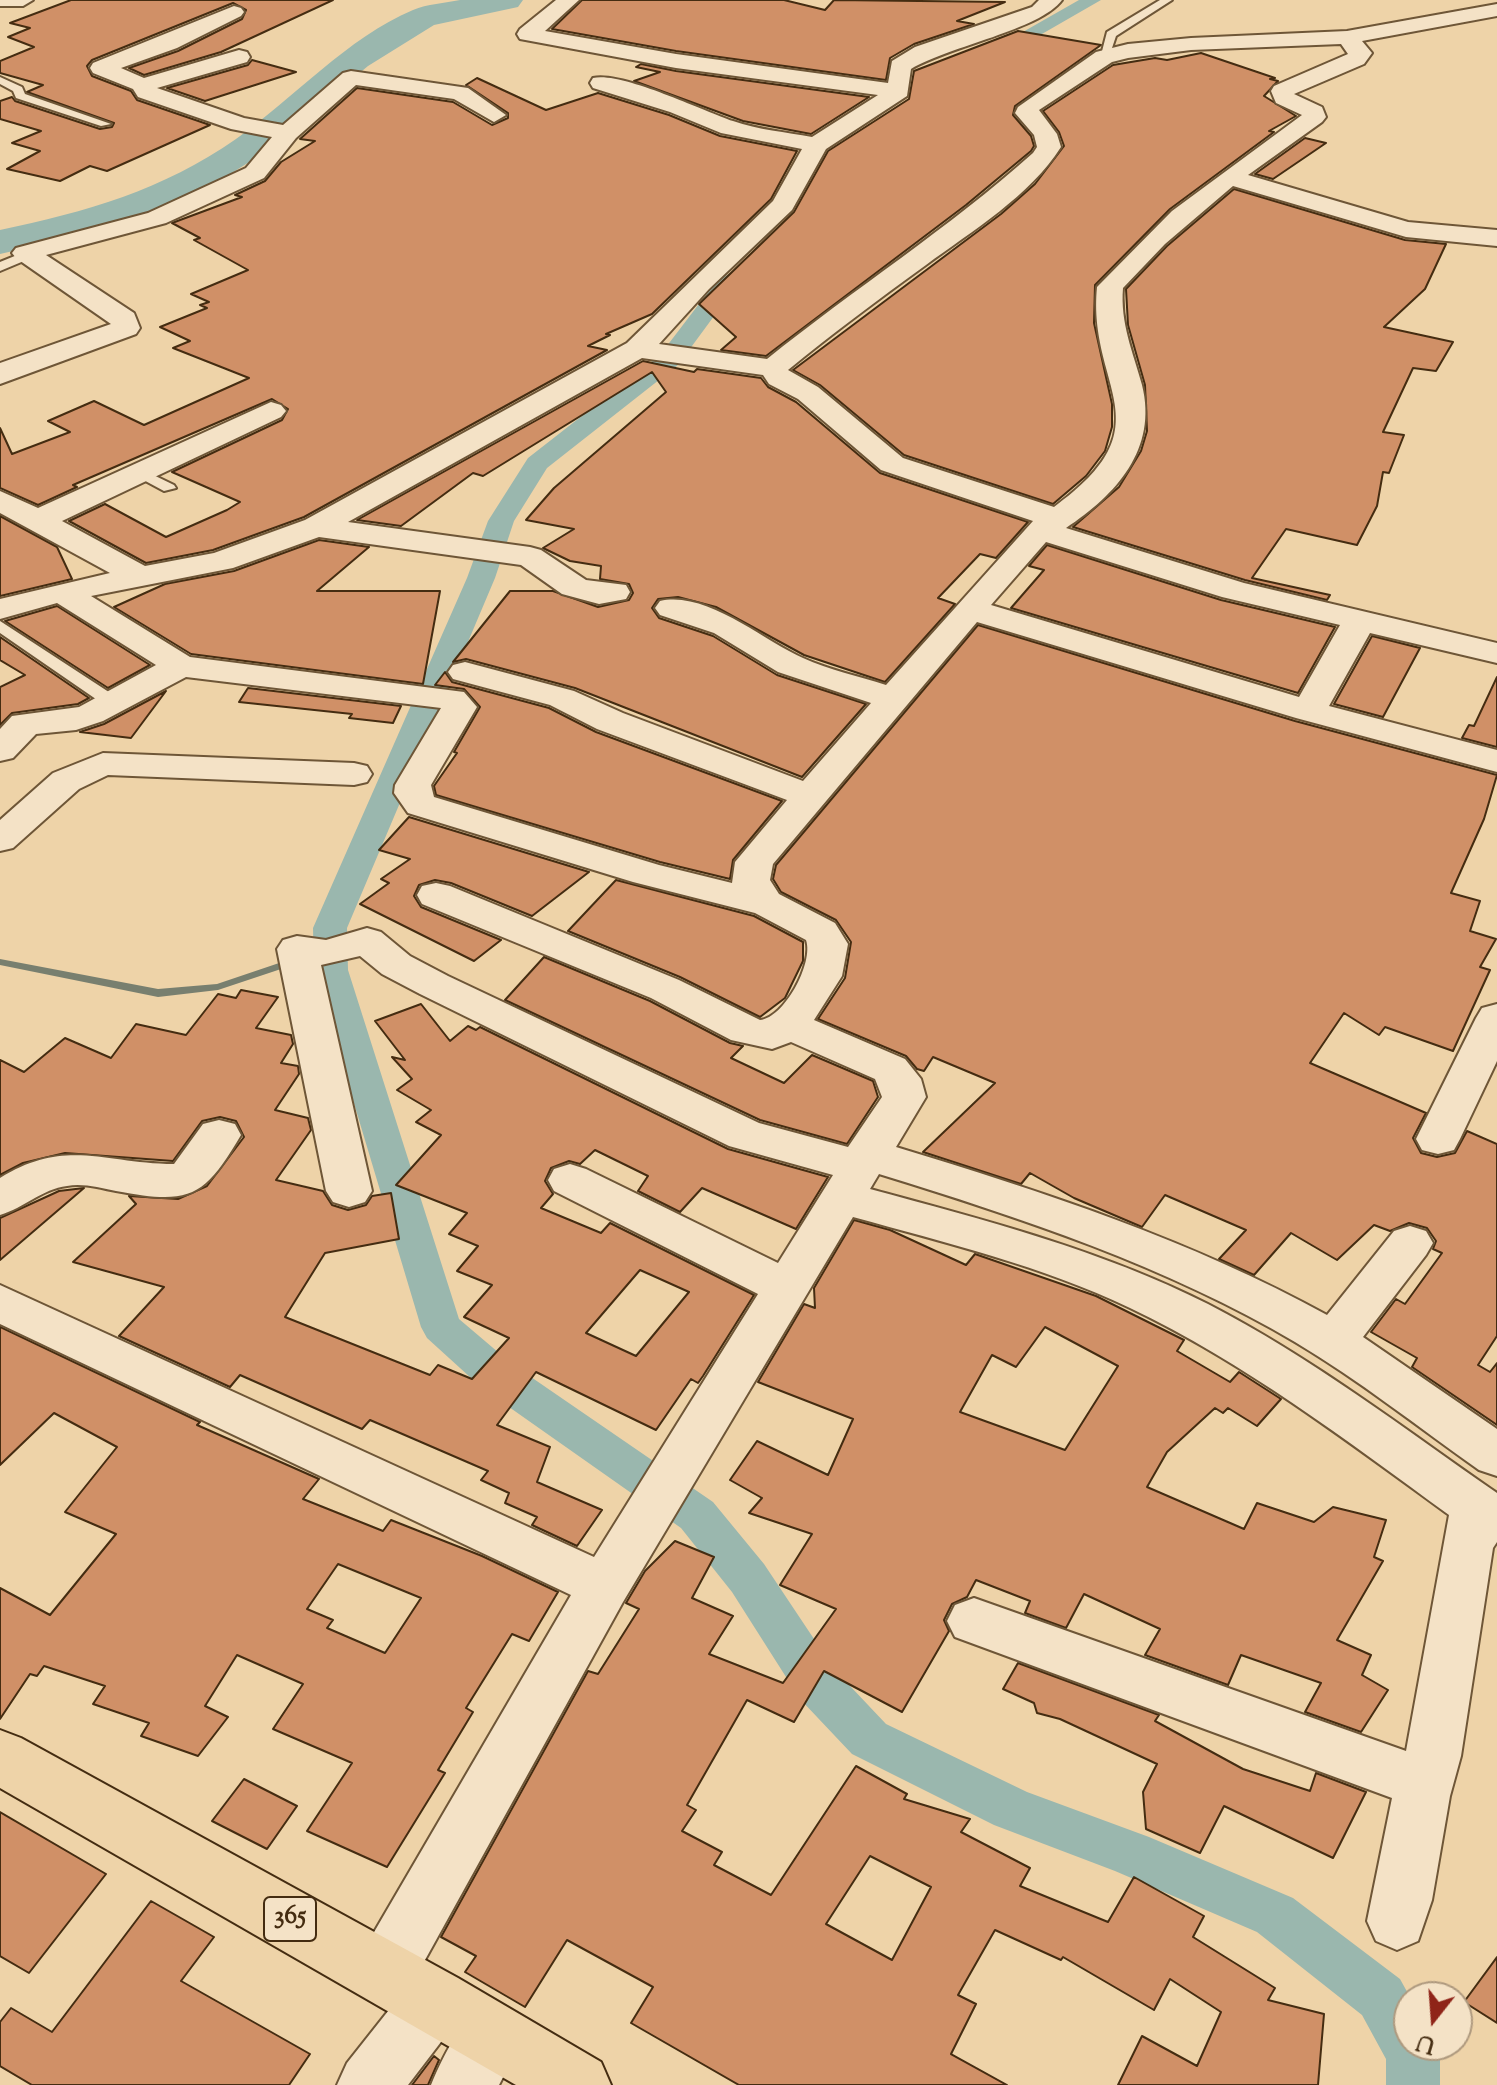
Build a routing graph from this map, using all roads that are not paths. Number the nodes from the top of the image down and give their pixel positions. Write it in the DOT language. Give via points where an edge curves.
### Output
graph roads {
  1 [pos="2,0"];
  2 [pos="23,0"];
  3 [pos="569,0"];
  4 [pos="1052,0"];
  5 [pos="1167,0"];
  6 [pos="1497,10"];
  7 [pos="234,12"];
  8 [pos="1347,37"];
  9 [pos="239,57"];
  10 [pos="1104,57"];
  11 [pos="0,80"];
  12 [pos="601,83"];
  13 [pos="143,85"];
  14 [pos="899,91"];
  15 [pos="494,115"];
  16 [pos="105,124"];
  17 [pos="286,132"];
  18 [pos="816,145"];
  19 [pos="1229,177"];
  20 [pos="1497,238"];
  21 [pos="27,255"];
  22 [pos="0,267"];
  23 [pos="637,349"];
  24 [pos="773,368"];
  25 [pos="0,375"];
  26 [pos="271,411"];
  27 [pos="0,500"];
  28 [pos="36,521"];
  29 [pos="1049,524"];
  30 [pos="316,527"];
  31 [pos="143,578"];
  32 [pos="61,592"];
  33 [pos="614,592"];
  34 [pos="672,608"];
  35 [pos="0,609"];
  36 [pos="972,610"];
  37 [pos="1360,620"];
  38 [pos="0,626"];
  39 [pos="1497,653"];
  40 [pos="181,666"];
  41 [pos="446,688"];
  42 [pos="893,699"];
  43 [pos="112,702"];
  44 [pos="1308,711"];
  45 [pos="0,750"];
  46 [pos="1497,761"];
  47 [pos="354,774"];
  48 [pos="810,796"];
  49 [pos="0,840"];
  50 [pos="436,895"];
  51 [pos="770,905"];
  52 [pos="1497,1018"];
  53 [pos="788,1025"];
  54 [pos="219,1135"];
  55 [pos="1438,1139"];
  56 [pos="854,1177"];
  57 [pos="570,1180"];
  58 [pos="349,1191"];
  59 [pos="0,1199"];
  60 [pos="1410,1243"];
  61 [pos="789,1289"];
  62 [pos="0,1303"];
  63 [pos="1333,1342"];
  64 [pos="1497,1456"];
  65 [pos="1487,1514"];
  66 [pos="604,1586"];
  67 [pos="974,1621"];
  68 [pos="0,1757"];
  69 [pos="1423,1783"];
  70 [pos="1397,1921"];
  71 [pos="410,1986"];
  72 [pos="479,2060"];
  73 [pos="369,2085"];
  74 [pos="578,2085"];
  1 -- 2 [label="street"];
  3 -- 14 [label="street" via="528,34 676,61"];
  4 -- 14 [label="street" via="1039,11 911,59 900,66"];
  5 -- 10 [label="lane" via="1111,34"];
  6 -- 8 [label="street"];
  7 -- 13 [label="street" via="101,68"];
  8 -- 10 [label="street" via="1191,44"];
  8 -- 19 [label="street" via="1361,53 1356,59 1282,91 1284,98 1314,112 1314,117"];
  9 -- 13 [label="street"];
  10 -- 24 [label="street" via="1029,107 1027,113 1049,147 1042,158 977,216"];
  11 -- 16 [label="lane" via="28,100"];
  12 -- 18 [label="street" via="729,128"];
  13 -- 17 [label="street" via="146,92 239,124"];
  14 -- 18 [label="street"];
  15 -- 17 [label="street" via="460,93 357,77"];
  17 -- 21 [label="street" via="255,173 211,196 157,218"];
  18 -- 23 [label="street" via="783,205"];
  19 -- 20 [label="street" via="1406,229"];
  19 -- 29 [label="street" via="1165,227 1110,287 1106,299 1111,329 1134,414 1131,442 1083,502"];
  21 -- 22 [label="lane"];
  21 -- 25 [label="street" via="124,319 126,328"];
  23 -- 24 [label="street"];
  23 -- 30 [label="street"];
  24 -- 29 [label="street" via="779,378 808,393 892,464"];
  26 -- 28 [label="street" via="156,481"];
  27 -- 28 [label="street"];
  28 -- 31 [label="street"];
  29 -- 36 [label="street"];
  29 -- 37 [label="street" via="1234,590"];
  30 -- 31 [label="street" via="222,561"];
  30 -- 33 [label="street" via="530,557 574,587"];
  31 -- 32 [label="street"];
  32 -- 35 [label="street"];
  32 -- 40 [label="street"];
  34 -- 42 [label="street" via="726,626 790,665"];
  36 -- 42 [label="street"];
  36 -- 44 [label="street"];
  37 -- 39 [label="street"];
  37 -- 44 [label="street"];
  38 -- 43 [label="lane"];
  40 -- 41 [label="street"];
  40 -- 43 [label="street"];
  41 -- 48 [label="street" via="562,698"];
  41 -- 51 [label="street" via="459,707 413,785 421,805 647,874"];
  42 -- 48 [label="street"];
  43 -- 45 [label="street" via="76,719 25,724"];
  44 -- 46 [label="street"];
  47 -- 49 [label="street" via="103,764 66,781"];
  48 -- 51 [label="street" via="760,852 751,871 754,892"];
  50 -- 53 [label="street" via="667,990 752,1033 772,1035"];
  51 -- 53 [label="street" via="822,934 828,945 811,996"];
  52 -- 55 [label="street"];
  53 -- 56 [label="street" via="875,1059 900,1079 905,1092 900,1108"];
  54 -- 59 [label="street" via="192,1174 180,1180 66,1168 41,1174"];
  56 -- 58 [label="street" via="745,1135 434,985 396,965 367,941 331,950 297,949"];
  56 -- 61 [label="street"];
  56 -- 63 [label="street" via="1024,1201 1243,1293"];
  56 -- 65 [label="street" via="1002,1242 1143,1293 1226,1335 1360,1421"];
  57 -- 61 [label="street"];
  60 -- 63 [label="street"];
  61 -- 66 [label="street"];
  62 -- 66 [label="street"];
  63 -- 64 [label="street"];
  65 -- 69 [label="street" via="1467,1548 1433,1756"];
  66 -- 71 [label="street"];
  67 -- 69 [label="street"];
  68 -- 71 [label="main road, 365"];
  69 -- 70 [label="street"];
  71 -- 72 [label="main road, 365"];
  71 -- 73 [label="street"];
  72 -- 74 [label="main road, 365"];
}
